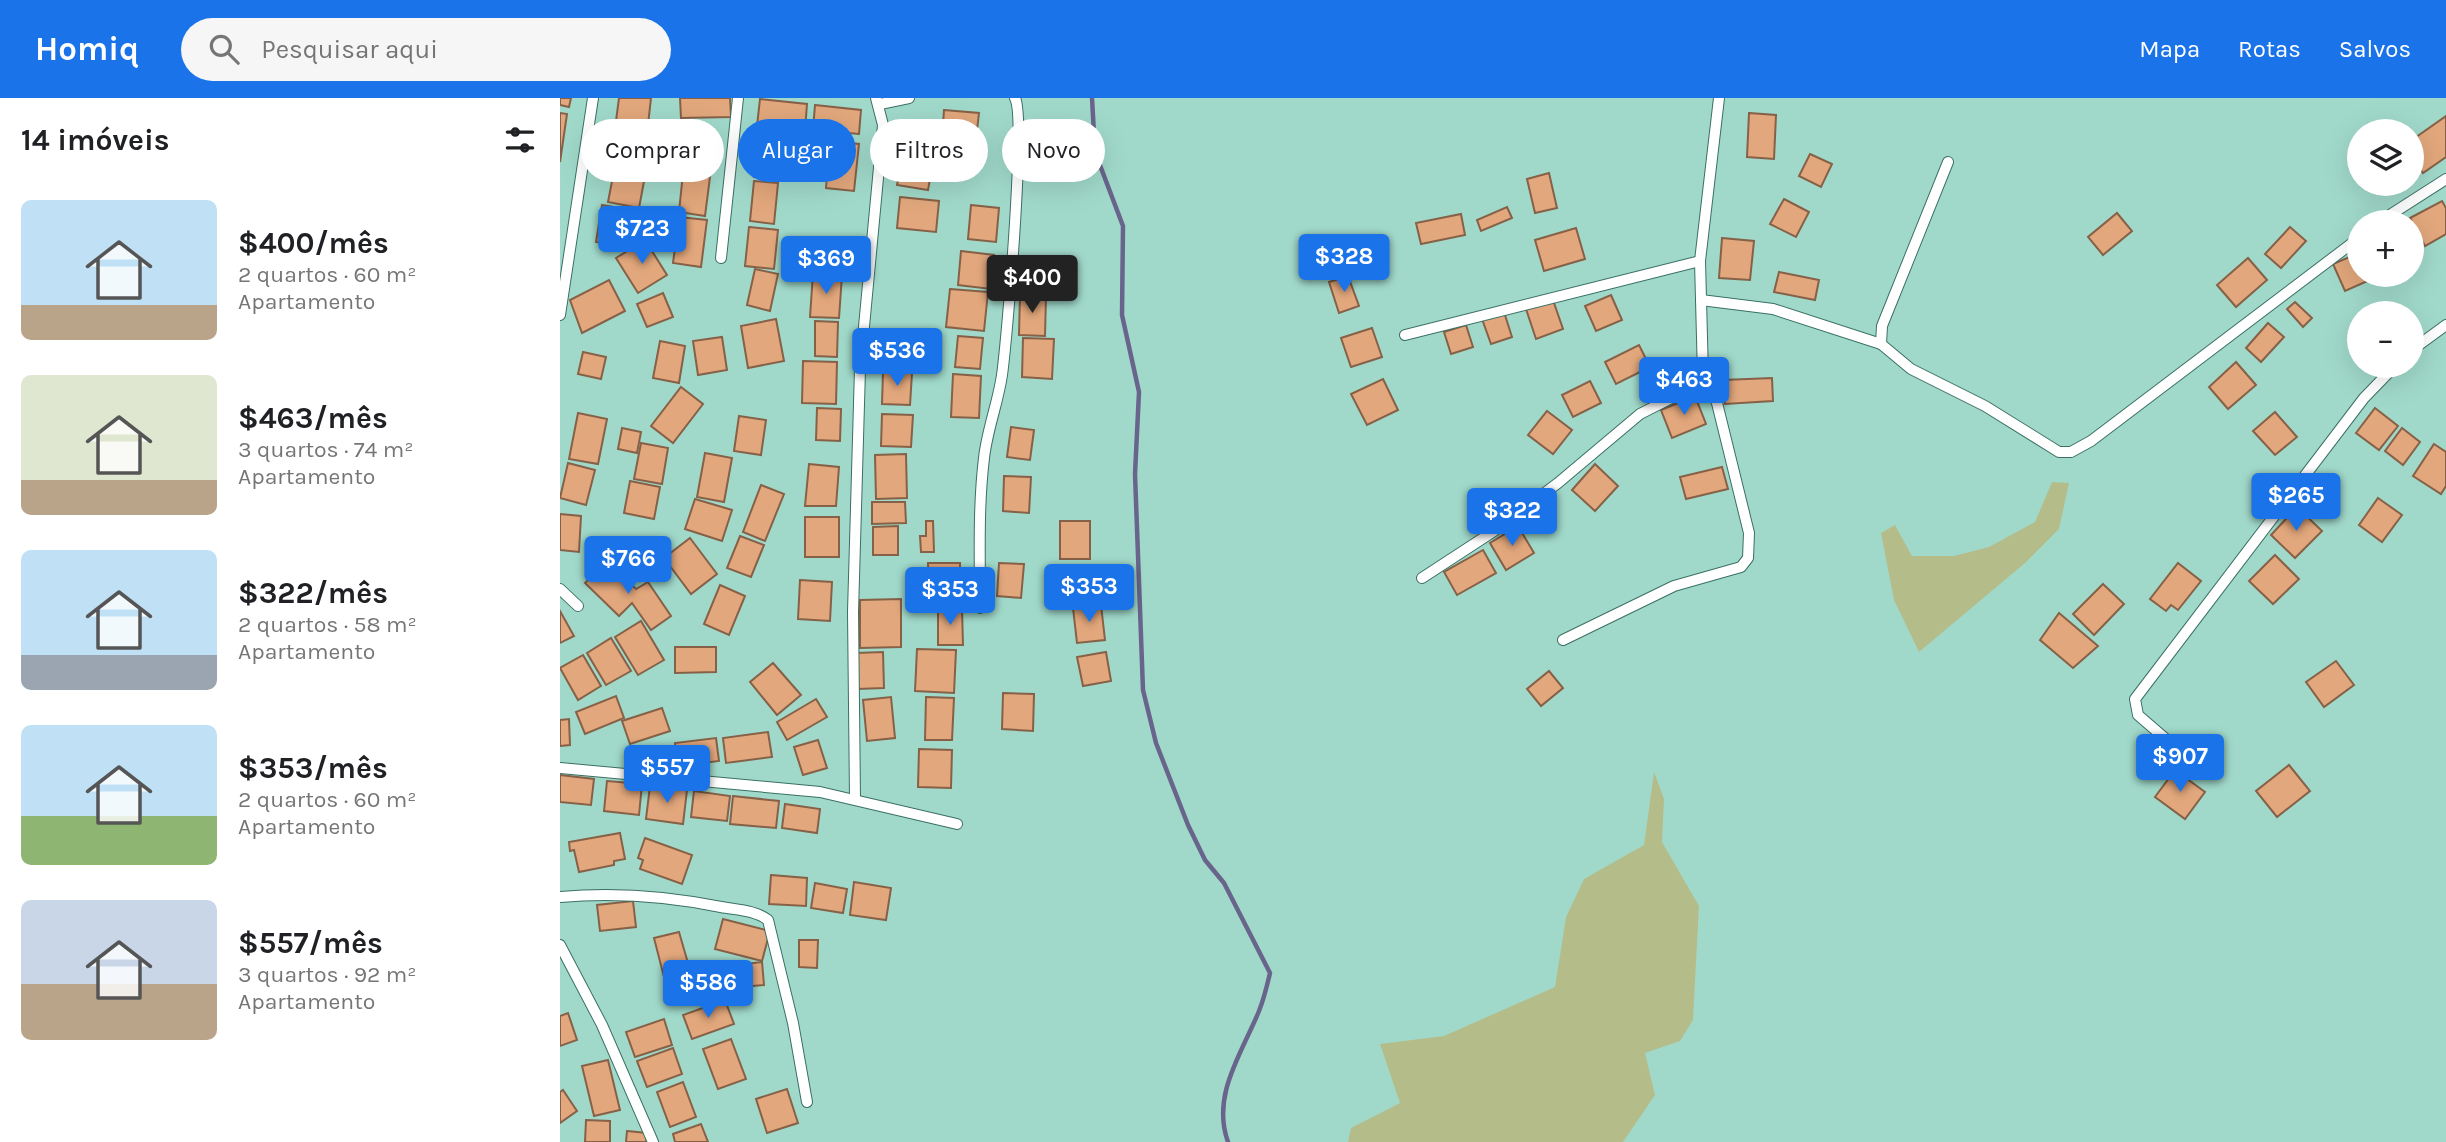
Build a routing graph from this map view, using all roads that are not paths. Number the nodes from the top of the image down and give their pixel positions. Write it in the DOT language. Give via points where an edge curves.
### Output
graph roads {
  1 [pos="593,98"];
  2 [pos="738,98"];
  3 [pos="909,98"];
  4 [pos="1015,98"];
  5 [pos="1719,98"];
  6 [pos="878,101"];
  7 [pos="1948,162"];
  8 [pos="2446,179"];
  9 [pos="2398,210"];
  10 [pos="2347,247"];
  11 [pos="721,258"];
  12 [pos="1700,261"];
  13 [pos="1701,300"];
  14 [pos="560,315"];
  15 [pos="2446,325"];
  16 [pos="1405,335"];
  17 [pos="2424,341"];
  18 [pos="1881,344"];
  19 [pos="1703,376"];
  20 [pos="2383,378"];
  21 [pos="1422,578"];
  22 [pos="560,589"];
  23 [pos="578,606"];
  24 [pos="980,608"];
  25 [pos="1563,640"];
  26 [pos="560,768"];
  27 [pos="2204,772"];
  28 [pos="855,799"];
  29 [pos="957,824"];
  30 [pos="560,897"];
  31 [pos="560,945"];
  32 [pos="807,1102"];
  33 [pos="653,1142"];
  1 -- 14 [label="street"];
  2 -- 11 [label="street"];
  3 -- 6 [label="street"];
  4 -- 24 [label="street" via="1018,150 1002,373 986,438 981,487"];
  5 -- 12 [label="street"];
  6 -- 28 [label="street" via="883,125 860,369 853,612"];
  7 -- 18 [label="street" via="1881,326"];
  8 -- 9 [label="street"];
  10 -- 18 [label="street" via="2071,452 2045,446 1985,406 1912,369"];
  12 -- 13 [label="street"];
  12 -- 16 [label="street"];
  13 -- 18 [label="street" via="1773,309"];
  13 -- 19 [label="street"];
  15 -- 17 [label="street"];
  19 -- 21 [label="street" via="1689,389 1640,414 1558,484"];
  19 -- 25 [label="street" via="1717,403 1749,533 1748,558 1741,567 1674,586"];
  20 -- 27 [label="street" via="2135,699 2138,715"];
  22 -- 23 [label="street"];
  26 -- 28 [label="street" via="776,787"];
  28 -- 29 [label="street"];
  30 -- 32 [label="street" via="677,898 755,913 768,920"];
  31 -- 33 [label="street" via="602,1025"];
}
